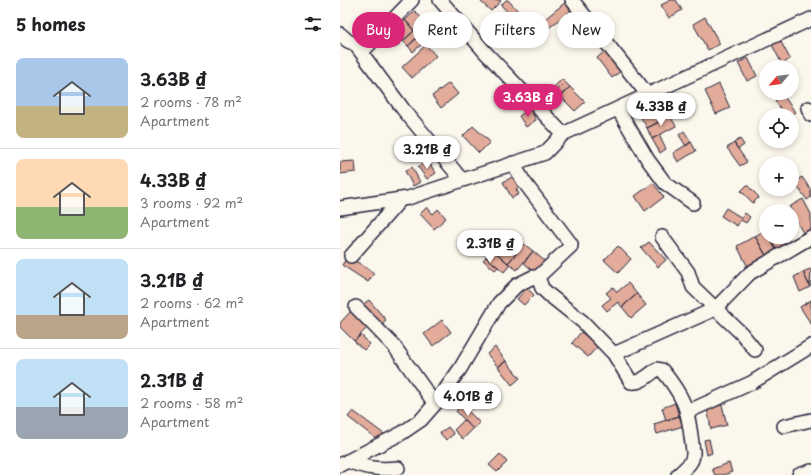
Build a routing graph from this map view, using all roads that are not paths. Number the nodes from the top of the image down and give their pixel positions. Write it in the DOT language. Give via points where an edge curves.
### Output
graph roads {
  1 [pos="412,0"];
  2 [pos="440,0"];
  3 [pos="572,0"];
  4 [pos="811,20"];
  5 [pos="340,34"];
  6 [pos="362,52"];
  7 [pos="648,95"];
  8 [pos="618,109"];
  9 [pos="563,134"];
  10 [pos="513,163"];
  11 [pos="462,180"];
  12 [pos="401,199"];
  13 [pos="693,203"];
  14 [pos="340,208"];
  15 [pos="662,237"];
  16 [pos="811,237"];
  17 [pos="351,256"];
  18 [pos="538,277"];
  19 [pos="356,307"];
  20 [pos="715,308"];
  21 [pos="811,346"];
  22 [pos="755,350"];
  23 [pos="614,354"];
  24 [pos="435,404"];
  25 [pos="687,412"];
  26 [pos="811,420"];
  27 [pos="784,426"];
  28 [pos="344,463"];
  29 [pos="398,468"];
  30 [pos="811,471"];
  31 [pos="678,475"];
  32 [pos="799,475"];
  1 -- 6 [label="street"];
  2 -- 9 [label="street" via="485,52"];
  3 -- 7 [label="street"];
  4 -- 7 [label="street"];
  5 -- 6 [label="street"];
  6 -- 11 [label="street" via="403,109"];
  7 -- 8 [label="street"];
  8 -- 9 [label="street"];
  8 -- 13 [label="street" via="664,182"];
  9 -- 10 [label="street" via="545,153"];
  10 -- 11 [label="street"];
  10 -- 18 [label="street" via="524,182 571,244"];
  11 -- 12 [label="street"];
  12 -- 14 [label="street"];
  12 -- 17 [label="street"];
  15 -- 20 [label="street" via="688,272 693,287"];
  16 -- 20 [label="street" via="750,273"];
  18 -- 23 [label="street" via="542,288 583,322"];
  18 -- 24 [label="street" via="517,285 502,299"];
  19 -- 24 [label="street" via="394,346"];
  20 -- 22 [label="street"];
  20 -- 23 [label="street"];
  21 -- 25 [label="street" via="751,383"];
  23 -- 25 [label="street" via="631,382 638,382 657,369 662,370"];
  24 -- 28 [label="street" via="421,420 402,433"];
  25 -- 31 [label="street" via="693,457 691,463"];
  26 -- 27 [label="street"];
  28 -- 29 [label="street" via="382,470"];
  30 -- 32 [label="street"];
}
